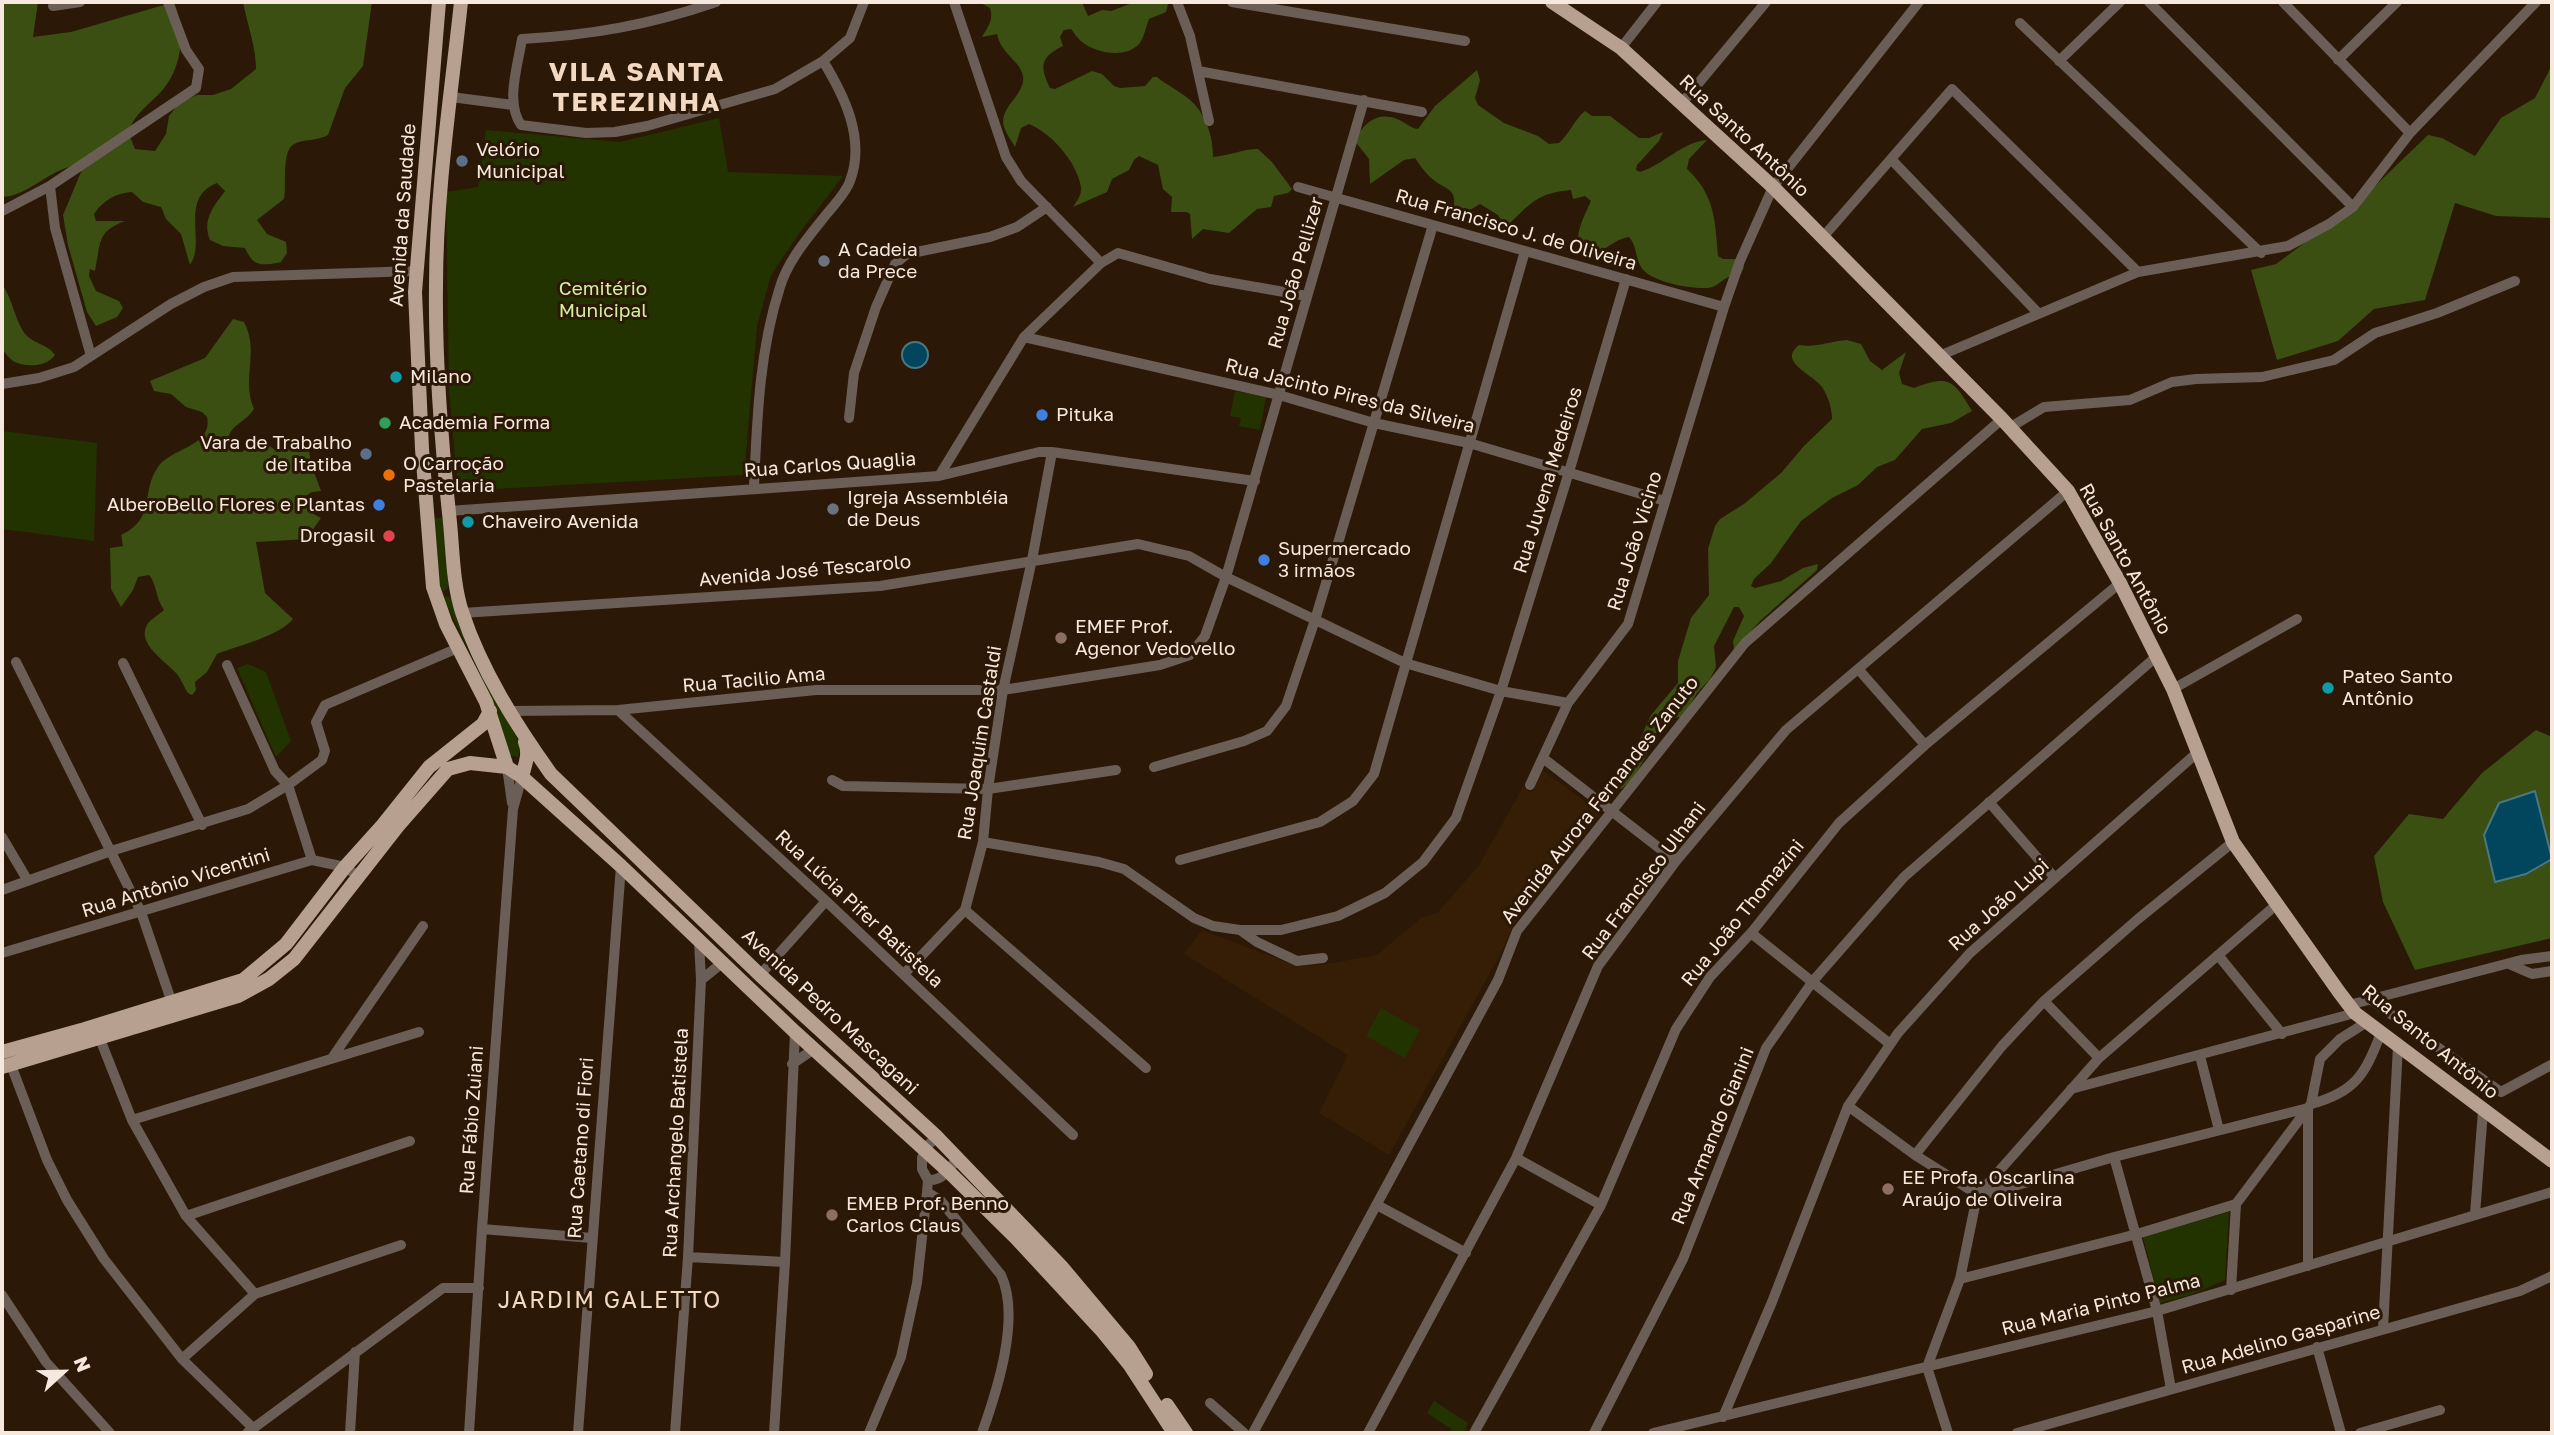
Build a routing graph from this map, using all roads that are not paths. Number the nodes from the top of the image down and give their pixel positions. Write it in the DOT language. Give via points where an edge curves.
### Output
graph roads {
  1 [pos="79,2"];
  2 [pos="168,2"];
  3 [pos="439,2"];
  4 [pos="461,2"];
  5 [pos="716,2"];
  6 [pos="864,2"];
  7 [pos="954,2"];
  8 [pos="1177,2"];
  9 [pos="1232,2"];
  10 [pos="1552,2"];
  11 [pos="1657,2"];
  12 [pos="1766,2"];
  13 [pos="1919,2"];
  14 [pos="2120,2"];
  15 [pos="2149,2"];
  16 [pos="2283,2"];
  17 [pos="2397,2"];
  18 [pos="2536,2"];
  19 [pos="52,6"];
  20 [pos="1650,7"];
  21 [pos="2020,23"];
  22 [pos="1465,41"];
  23 [pos="1621,48"];
  24 [pos="2338,60"];
  25 [pos="823,61"];
  26 [pos="2059,61"];
  27 [pos="1198,71"];
  28 [pos="451,97"];
  29 [pos="1364,100"];
  30 [pos="1682,103"];
  31 [pos="513,105"];
  32 [pos="1422,112"];
  33 [pos="1209,121"];
  34 [pos="2410,133"];
  35 [pos="1891,159"];
  36 [pos="50,186"];
  37 [pos="1298,187"];
  38 [pos="1773,187"];
  39 [pos="1336,198"];
  40 [pos="1047,207"];
  41 [pos="2353,208"];
  42 [pos="2,211"];
  43 [pos="1433,225"];
  44 [pos="1823,237"];
  45 [pos="1525,251"];
  46 [pos="2261,253"];
  47 [pos="1101,263"];
  48 [pos="416,271"];
  49 [pos="2138,272"];
  50 [pos="1626,279"];
  51 [pos="2515,281"];
  52 [pos="1307,296"];
  53 [pos="1724,307"];
  54 [pos="2038,313"];
  55 [pos="1024,337"];
  56 [pos="91,356"];
  57 [pos="1939,356"];
  58 [pos="2,384"];
  59 [pos="1279,395"];
  60 [pos="421,409"];
  61 [pos="441,411"];
  62 [pos="849,418"];
  63 [pos="1374,423"];
  64 [pos="2006,424"];
  65 [pos="1469,443"];
  66 [pos="444,447"];
  67 [pos="422,449"];
  68 [pos="1052,452"];
  69 [pos="1570,472"];
  70 [pos="939,476"];
  71 [pos="1255,481"];
  72 [pos="754,487"];
  73 [pos="2068,491"];
  74 [pos="427,499"];
  75 [pos="1665,501"];
  76 [pos="449,510"];
  77 [pos="1032,560"];
  78 [pos="1226,577"];
  79 [pos="2120,583"];
  80 [pos="462,613"];
  81 [pos="2297,619"];
  82 [pos="1315,620"];
  83 [pos="458,649"];
  84 [pos="2157,656"];
  85 [pos="16,662"];
  86 [pos="123,663"];
  87 [pos="1405,663"];
  88 [pos="227,665"];
  89 [pos="1859,670"];
  90 [pos="2173,689"];
  91 [pos="1003,690"];
  92 [pos="1501,691"];
  93 [pos="1568,703"];
  94 [pos="618,710"];
  95 [pos="489,711"];
  96 [pos="510,711"];
  97 [pos="523,735"];
  98 [pos="1925,745"];
  99 [pos="2198,752"];
  100 [pos="1543,758"];
  101 [pos="507,767"];
  102 [pos="1154,767"];
  103 [pos="1116,770"];
  104 [pos="522,777"];
  105 [pos="832,780"];
  106 [pos="288,785"];
  107 [pos="1530,785"];
  108 [pos="988,789"];
  109 [pos="1989,802"];
  110 [pos="513,809"];
  111 [pos="1612,812"];
  112 [pos="202,825"];
  113 [pos="2,837"];
  114 [pos="983,842"];
  115 [pos="2233,842"];
  116 [pos="111,851"];
  117 [pos="312,860"];
  118 [pos="1180,860"];
  119 [pos="1676,861"];
  120 [pos="621,866"];
  121 [pos="345,867"];
  122 [pos="359,876"];
  123 [pos="2055,878"];
  124 [pos="28,881"];
  125 [pos="2,890"];
  126 [pos="826,901"];
  127 [pos="2276,905"];
  128 [pos="965,909"];
  129 [pos="141,912"];
  130 [pos="423,926"];
  131 [pos="1240,930"];
  132 [pos="1751,933"];
  133 [pos="699,942"];
  134 [pos="2,953"];
  135 [pos="2218,955"];
  136 [pos="2552,956"];
  137 [pos="1323,958"];
  138 [pos="722,964"];
  139 [pos="2509,964"];
  140 [pos="2552,971"];
  141 [pos="904,974"];
  142 [pos="760,975"];
  143 [pos="701,980"];
  144 [pos="1813,981"];
  145 [pos="2371,1000"];
  146 [pos="2044,1002"];
  147 [pos="172,1003"];
  148 [pos="2357,1013"];
  149 [pos="129,1023"];
  150 [pos="795,1031"];
  151 [pos="419,1032"];
  152 [pos="2381,1033"];
  153 [pos="2282,1034"];
  154 [pos="100,1039"];
  155 [pos="1890,1044"];
  156 [pos="2398,1046"];
  157 [pos="814,1049"];
  158 [pos="2,1052"];
  159 [pos="2200,1056"];
  160 [pos="332,1058"];
  161 [pos="2099,1058"];
  162 [pos="792,1064"];
  163 [pos="2551,1065"];
  164 [pos="7,1066"];
  165 [pos="1146,1068"];
  166 [pos="2071,1089"];
  167 [pos="1848,1106"];
  168 [pos="2310,1106"];
  169 [pos="2483,1111"];
  170 [pos="132,1120"];
  171 [pos="2219,1130"];
  172 [pos="1073,1135"];
  173 [pos="937,1138"];
  174 [pos="410,1141"];
  175 [pos="924,1150"];
  176 [pos="1915,1155"];
  177 [pos="2114,1157"];
  178 [pos="957,1158"];
  179 [pos="1516,1158"];
  180 [pos="2552,1161"];
  181 [pos="948,1171"];
  182 [pos="929,1180"];
  183 [pos="927,1192"];
  184 [pos="2552,1192"];
  185 [pos="1977,1196"];
  186 [pos="2236,1204"];
  187 [pos="1377,1205"];
  188 [pos="1601,1205"];
  189 [pos="2475,1214"];
  190 [pos="187,1216"];
  191 [pos="482,1229"];
  192 [pos="2137,1234"];
  193 [pos="592,1238"];
  194 [pos="2387,1242"];
  195 [pos="401,1245"];
  196 [pos="1466,1253"];
  197 [pos="688,1257"];
  198 [pos="785,1262"];
  199 [pos="2308,1266"];
  200 [pos="2552,1276"];
  201 [pos="1959,1279"];
  202 [pos="479,1288"];
  203 [pos="2231,1290"];
  204 [pos="2,1294"];
  205 [pos="255,1294"];
  206 [pos="2157,1311"];
  207 [pos="2383,1329"];
  208 [pos="2317,1347"];
  209 [pos="355,1352"];
  210 [pos="182,1359"];
  211 [pos="1927,1367"];
  212 [pos="2171,1389"];
  213 [pos="1210,1403"];
  214 [pos="2440,1410"];
  215 [pos="1723,1417"];
  216 [pos="250,1431"];
  217 [pos="110,1433"];
  218 [pos="350,1433"];
  219 [pos="470,1433"];
  220 [pos="578,1433"];
  221 [pos="675,1433"];
  222 [pos="774,1433"];
  223 [pos="869,1433"];
  224 [pos="982,1433"];
  225 [pos="1174,1433"];
  226 [pos="1186,1433"];
  227 [pos="1244,1433"];
  228 [pos="1253,1433"];
  229 [pos="1368,1433"];
  230 [pos="1474,1433"];
  231 [pos="1594,1433"];
  232 [pos="1653,1433"];
  233 [pos="1948,1433"];
  234 [pos="2017,1433"];
  235 [pos="2341,1433"];
  236 [pos="2360,1433"];
  1 -- 19 [label="street"];
  2 -- 36 [label="street" via="186,50 199,69 196,88"];
  3 -- 48 [label="main road, Avenida da Saudade"];
  4 -- 28 [label="main road, Avenida da Saudade"];
  5 -- 31 [label="street" via="667,19 620,28 522,39"];
  6 -- 25 [label="street" via="850,38"];
  7 -- 40 [label="street" via="1006,157 1021,181"];
  8 -- 27 [label="street"];
  9 -- 22 [label="street"];
  10 -- 23 [label="main road, Rua Santo Antônio"];
  11 -- 20 [label="street"];
  12 -- 30 [label="street"];
  13 -- 38 [label="street, Rua João Vicino"];
  14 -- 26 [label="street"];
  15 -- 41 [label="street"];
  16 -- 24 [label="street"];
  17 -- 24 [label="street"];
  18 -- 34 [label="street"];
  20 -- 23 [label="street"];
  21 -- 26 [label="street"];
  23 -- 30 [label="main road, Rua Santo Antônio"];
  24 -- 34 [label="street"];
  25 -- 31 [label="street" via="775,89 615,132 521,125"];
  25 -- 72 [label="street" via="842,91 852,119 850,182 804,242 781,282 768,325"];
  26 -- 46 [label="street"];
  27 -- 29 [label="street"];
  27 -- 33 [label="street"];
  28 -- 31 [label="street"];
  28 -- 61 [label="main road, Avenida da Saudade" via="436,285"];
  29 -- 32 [label="street"];
  29 -- 39 [label="street, Rua João Pellizer"];
  30 -- 38 [label="main road, Rua Santo Antônio"];
  34 -- 41 [label="street"];
  35 -- 44 [label="street"];
  35 -- 49 [label="street" via="1952,89"];
  35 -- 54 [label="street"];
  36 -- 42 [label="street"];
  36 -- 56 [label="street" via="55,228"];
  37 -- 39 [label="street, Rua Francisco J. de Oliveira"];
  38 -- 44 [label="main road, Rua Santo Antônio"];
  38 -- 53 [label="street, Rua João Vicino"];
  39 -- 43 [label="street, Rua Francisco J. de Oliveira"];
  39 -- 52 [label="street, Rua João Pellizer"];
  40 -- 47 [label="street"];
  40 -- 62 [label="street" via="1017,227 908,254 895,264 854,373"];
  41 -- 46 [label="street" via="2288,246"];
  43 -- 45 [label="street, Rua Francisco J. de Oliveira"];
  43 -- 63 [label="street"];
  44 -- 57 [label="main road, Rua Santo Antônio"];
  45 -- 50 [label="street, Rua Francisco J. de Oliveira"];
  45 -- 65 [label="street"];
  46 -- 49 [label="street"];
  47 -- 52 [label="street" via="1118,253 1210,279"];
  47 -- 55 [label="street, Rua Carlos Quaglia"];
  48 -- 56 [label="street" via="233,277 171,304"];
  48 -- 60 [label="main road, Avenida da Saudade"];
  49 -- 54 [label="street"];
  50 -- 53 [label="street, Rua Francisco J. de Oliveira"];
  50 -- 69 [label="street, Rua Juvena Medeiros"];
  51 -- 64 [label="street, Avenida Aurora Fernandes Zanuto" via="2375,332 2334,360 2262,377 2172,382 2130,400 2044,407"];
  52 -- 59 [label="street, Rua João Pellizer"];
  53 -- 75 [label="street, Rua João Vicino"];
  54 -- 57 [label="street"];
  55 -- 59 [label="street, Rua Jacinto Pires da Silveira"];
  55 -- 70 [label="street, Rua Carlos Quaglia"];
  56 -- 58 [label="street" via="57,373"];
  57 -- 64 [label="main road, Rua Santo Antônio"];
  59 -- 63 [label="street, Rua Jacinto Pires da Silveira"];
  59 -- 71 [label="street, Rua João Pellizer"];
  60 -- 61 [label="main road"];
  60 -- 67 [label="main road, Avenida da Saudade"];
  61 -- 66 [label="main road, Avenida da Saudade"];
  63 -- 65 [label="street, Rua Jacinto Pires da Silveira"];
  63 -- 82 [label="street"];
  64 -- 73 [label="main road, Rua Santo Antônio"];
  64 -- 111 [label="street, Avenida Aurora Fernandes Zanuto" via="1745,643"];
  65 -- 69 [label="street, Rua Jacinto Pires da Silveira"];
  65 -- 87 [label="street"];
  66 -- 67 [label="main road" via="436,444"];
  66 -- 76 [label="main road, Avenida da Saudade"];
  67 -- 74 [label="main road, Avenida da Saudade"];
  68 -- 70 [label="street"];
  68 -- 71 [label="street"];
  68 -- 77 [label="street, Rua Joaquim Castaldi"];
  69 -- 75 [label="street, Rua Jacinto Pires da Silveira"];
  69 -- 92 [label="street, Rua Juvena Medeiros"];
  70 -- 72 [label="street, Rua Carlos Quaglia"];
  71 -- 78 [label="street, Rua João Pellizer"];
  72 -- 76 [label="street, Rua Carlos Quaglia"];
  73 -- 79 [label="main road, Rua Santo Antônio"];
  73 -- 89 [label="street, Rua Francisco Ulhani"];
  74 -- 76 [label="main road"];
  74 -- 83 [label="main road, Avenida da Saudade" via="433,587"];
  75 -- 93 [label="street, Rua João Vicino" via="1628,624"];
  76 -- 80 [label="main road, Avenida da Saudade"];
  77 -- 78 [label="street, Avenida José Tescarolo" via="1138,544 1189,556"];
  77 -- 80 [label="street, Avenida José Tescarolo" via="880,586"];
  77 -- 91 [label="street, Rua Joaquim Castaldi"];
  78 -- 82 [label="street"];
  78 -- 91 [label="street, Rua Tacilio Ama" via="1205,636 1190,655 1160,665"];
  79 -- 84 [label="main road, Rua Santo Antônio"];
  79 -- 98 [label="street, Rua João Thomazini"];
  80 -- 96 [label="main road, Avenida Pedro Mascagani"];
  81 -- 90 [label="street"];
  82 -- 87 [label="street"];
  82 -- 102 [label="street" via="1286,706 1267,731"];
  83 -- 95 [label="main road, Avenida da Saudade"];
  83 -- 106 [label="street" via="325,705 316,722 325,751 321,760"];
  84 -- 90 [label="main road, Rua Santo Antônio"];
  84 -- 109 [label="street, Rua Armando Gianini"];
  85 -- 116 [label="street"];
  86 -- 112 [label="street"];
  87 -- 92 [label="street"];
  87 -- 118 [label="street" via="1374,774 1353,802 1320,822"];
  88 -- 106 [label="street" via="275,771"];
  89 -- 98 [label="street"];
  89 -- 119 [label="street, Rua Francisco Ulhani" via="1787,730"];
  90 -- 99 [label="main road, Rua Santo Antônio"];
  91 -- 94 [label="street, Rua Tacilio Ama" via="816,690"];
  91 -- 108 [label="street, Rua Joaquim Castaldi"];
  92 -- 93 [label="street"];
  92 -- 131 [label="street, Rua Juvena Medeiros" via="1456,818 1423,862 1385,893 1338,916 1281,930"];
  93 -- 100 [label="street, Rua João Vicino"];
  94 -- 96 [label="street, Rua Tacilio Ama"];
  94 -- 126 [label="street, Rua Lúcia Pifer Batistela"];
  95 -- 101 [label="main road, Avenida da Saudade"];
  95 -- 121 [label="main road" via="483,724 429,767"];
  96 -- 97 [label="main road, Avenida Pedro Mascagani"];
  97 -- 104 [label="main road" via="528,749"];
  97 -- 142 [label="main road, Avenida Pedro Mascagani" via="551,774"];
  98 -- 132 [label="street, Rua João Thomazini" via="1839,823"];
  99 -- 115 [label="main road, Rua Santo Antônio"];
  99 -- 123 [label="street, Rua João Lupi"];
  100 -- 107 [label="street, Rua João Vicino"];
  100 -- 111 [label="street"];
  101 -- 104 [label="main road, Avenida Pedro Mascagani"];
  101 -- 110 [label="street, Rua Fábio Zuiani"];
  101 -- 122 [label="main road" via="471,763 448,769"];
  103 -- 108 [label="street"];
  104 -- 110 [label="street, Rua Fábio Zuiani"];
  104 -- 120 [label="main road, Avenida Pedro Mascagani"];
  105 -- 108 [label="street" via="843,786"];
  106 -- 112 [label="street" via="248,809"];
  106 -- 117 [label="street"];
  108 -- 114 [label="street, Rua Joaquim Castaldi"];
  109 -- 123 [label="street"];
  109 -- 144 [label="street, Rua Armando Gianini" via="1904,877"];
  110 -- 191 [label="street, Rua Fábio Zuiani"];
  111 -- 119 [label="street"];
  111 -- 187 [label="street, Avenida Aurora Fernandes Zanuto" via="1517,931 1498,980"];
  112 -- 116 [label="street"];
  113 -- 124 [label="street"];
  114 -- 128 [label="street, Rua Joaquim Castaldi"];
  114 -- 131 [label="street" via="1124,869 1194,918"];
  115 -- 127 [label="main road, Rua Santo Antônio"];
  115 -- 146 [label="street"];
  116 -- 124 [label="street"];
  116 -- 129 [label="street"];
  117 -- 121 [label="street, Rua Antônio Vicentini"];
  117 -- 129 [label="street, Rua Antônio Vicentini"];
  119 -- 179 [label="street, Rua Francisco Ulhani" via="1598,966"];
  120 -- 133 [label="main road, Avenida Pedro Mascagani"];
  120 -- 193 [label="street, Rua Caetano di Fiori"];
  121 -- 122 [label="street, Rua Antônio Vicentini"];
  121 -- 147 [label="main road" via="286,944 243,980"];
  122 -- 149 [label="main road" via="294,959 269,979 238,996"];
  123 -- 155 [label="street, Rua João Lupi" via="1970,953"];
  124 -- 125 [label="street"];
  126 -- 141 [label="street, Rua Lúcia Pifer Batistela"];
  126 -- 142 [label="street"];
  127 -- 135 [label="street"];
  127 -- 148 [label="main road, Rua Santo Antônio"];
  128 -- 141 [label="street, Rua Joaquim Castaldi"];
  128 -- 165 [label="street"];
  129 -- 134 [label="street, Rua Antônio Vicentini"];
  129 -- 147 [label="street"];
  130 -- 160 [label="street"];
  131 -- 137 [label="street" via="1297,961"];
  132 -- 144 [label="street"];
  132 -- 188 [label="street, Rua João Thomazini" via="1710,977 1676,1030"];
  133 -- 138 [label="main road, Avenida Pedro Mascagani"];
  133 -- 143 [label="street, Rua Archangelo Batistela"];
  135 -- 153 [label="street"];
  135 -- 161 [label="street"];
  136 -- 139 [label="street"];
  138 -- 143 [label="street"];
  138 -- 150 [label="main road, Avenida Pedro Mascagani"];
  139 -- 140 [label="street" via="2532,974"];
  139 -- 145 [label="street"];
  141 -- 172 [label="street, Rua Lúcia Pifer Batistela"];
  142 -- 173 [label="main road, Avenida Pedro Mascagani"];
  143 -- 197 [label="street, Rua Archangelo Batistela"];
  144 -- 155 [label="street"];
  144 -- 231 [label="street, Rua Armando Gianini" via="1766,1048 1683,1259"];
  145 -- 148 [label="street"];
  145 -- 163 [label="street" via="2501,1092"];
  146 -- 161 [label="street"];
  146 -- 176 [label="street" via="2002,1045"];
  147 -- 149 [label="main road"];
  148 -- 152 [label="main road, Rua Santo Antônio"];
  148 -- 153 [label="street"];
  148 -- 168 [label="street" via="2320,1059"];
  149 -- 154 [label="main road"];
  149 -- 158 [label="main road"];
  150 -- 157 [label="main road, Avenida Pedro Mascagani"];
  150 -- 162 [label="street"];
  151 -- 160 [label="street"];
  152 -- 156 [label="main road, Rua Santo Antônio"];
  152 -- 168 [label="street" via="2357,1081 2334,1098"];
  153 -- 159 [label="street"];
  154 -- 164 [label="main road"];
  154 -- 170 [label="street"];
  155 -- 167 [label="street, Rua João Lupi"];
  156 -- 169 [label="main road, Rua Santo Antônio"];
  156 -- 194 [label="street"];
  157 -- 162 [label="street"];
  157 -- 175 [label="main road, Avenida Pedro Mascagani"];
  159 -- 166 [label="street"];
  159 -- 171 [label="street"];
  160 -- 170 [label="street"];
  161 -- 166 [label="street"];
  162 -- 198 [label="street"];
  164 -- 210 [label="street" via="67,1200 104,1259"];
  166 -- 185 [label="street"];
  167 -- 176 [label="street"];
  167 -- 215 [label="street, Rua João Lupi"];
  168 -- 171 [label="street"];
  168 -- 186 [label="street"];
  168 -- 199 [label="street"];
  169 -- 180 [label="main road, Rua Santo Antônio"];
  169 -- 189 [label="street"];
  170 -- 190 [label="street"];
  171 -- 177 [label="street"];
  173 -- 175 [label="street"];
  173 -- 178 [label="main road, Avenida Pedro Mascagani"];
  174 -- 190 [label="street"];
  175 -- 181 [label="main road, Avenida Pedro Mascagani"];
  175 -- 182 [label="street" via="922,1169"];
  176 -- 185 [label="street"];
  177 -- 185 [label="street"];
  177 -- 192 [label="street"];
  178 -- 181 [label="street"];
  178 -- 226 [label="main road, Avenida Pedro Mascagani" via="1121,1336"];
  179 -- 188 [label="street"];
  179 -- 196 [label="street, Rua Francisco Ulhani"];
  181 -- 182 [label="street"];
  181 -- 225 [label="main road, Avenida Pedro Mascagani" via="1103,1332"];
  182 -- 183 [label="street"];
  183 -- 223 [label="street" via="917,1283 901,1357"];
  183 -- 224 [label="street" via="941,1201 1007,1288 1006,1340 995,1398"];
  184 -- 189 [label="street, Rua Maria Pinto Palma"];
  185 -- 201 [label="street"];
  186 -- 192 [label="street"];
  186 -- 203 [label="street"];
  187 -- 196 [label="street"];
  187 -- 228 [label="street, Avenida Aurora Fernandes Zanuto"];
  188 -- 230 [label="street, Rua João Thomazini"];
  189 -- 194 [label="street, Rua Maria Pinto Palma"];
  190 -- 205 [label="street"];
  191 -- 193 [label="street"];
  191 -- 202 [label="street, Rua Fábio Zuiani"];
  192 -- 201 [label="street"];
  192 -- 206 [label="street"];
  193 -- 220 [label="street, Rua Caetano di Fiori"];
  194 -- 199 [label="street, Rua Maria Pinto Palma"];
  194 -- 207 [label="street"];
  195 -- 205 [label="street"];
  196 -- 229 [label="street, Rua Francisco Ulhani"];
  197 -- 198 [label="street"];
  197 -- 221 [label="street, Rua Archangelo Batistela"];
  198 -- 222 [label="street"];
  199 -- 203 [label="street, Rua Maria Pinto Palma"];
  200 -- 207 [label="street, Rua Adelino Gasparine" via="2520,1291"];
  201 -- 211 [label="street"];
  202 -- 209 [label="street" via="443,1288"];
  202 -- 219 [label="street, Rua Fábio Zuiani"];
  203 -- 206 [label="street, Rua Maria Pinto Palma"];
  204 -- 217 [label="street" via="46,1362"];
  205 -- 210 [label="street"];
  206 -- 211 [label="street, Rua Maria Pinto Palma"];
  206 -- 212 [label="street"];
  207 -- 208 [label="street, Rua Adelino Gasparine"];
  208 -- 212 [label="street, Rua Adelino Gasparine"];
  208 -- 235 [label="street"];
  209 -- 216 [label="street"];
  209 -- 218 [label="street"];
  210 -- 216 [label="street"];
  211 -- 215 [label="street, Rua Maria Pinto Palma"];
  211 -- 233 [label="street"];
  212 -- 234 [label="street, Rua Adelino Gasparine"];
  213 -- 227 [label="street"];
  214 -- 236 [label="street"];
  215 -- 232 [label="street, Rua Maria Pinto Palma"];
}
